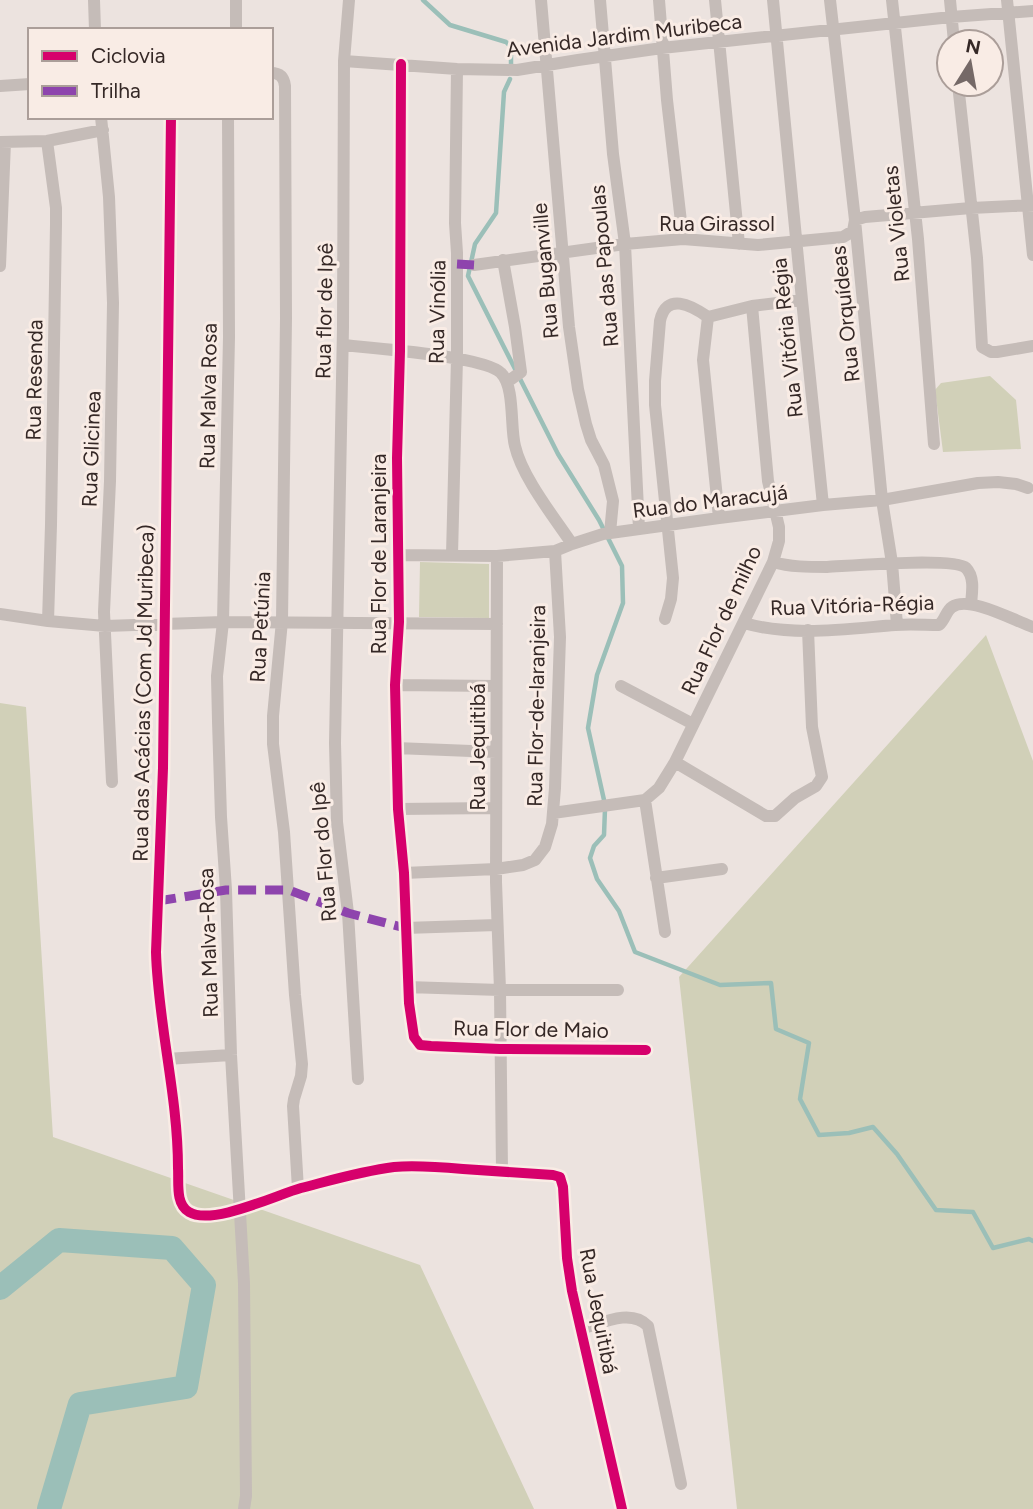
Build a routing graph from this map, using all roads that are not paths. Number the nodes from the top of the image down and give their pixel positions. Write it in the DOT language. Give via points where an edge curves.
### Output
graph roads {
  1 [pos="94,0"];
  2 [pos="236,0"];
  3 [pos="349,0"];
  4 [pos="541,0"];
  5 [pos="600,0"];
  6 [pos="659,0"];
  7 [pos="716,0"];
  8 [pos="773,0"];
  9 [pos="830,0"];
  10 [pos="892,0"];
  11 [pos="950,0"];
  12 [pos="1008,7"];
  13 [pos="1033,11"];
  14 [pos="951,17"];
  15 [pos="894,23"];
  16 [pos="94,28"];
  17 [pos="236,28"];
  18 [pos="952,28"];
  19 [pos="833,30"];
  20 [pos="776,37"];
  21 [pos="719,42"];
  22 [pos="663,48"];
  23 [pos="604,57"];
  24 [pos="344,61"];
  25 [pos="401,64"];
  26 [pos="547,64"];
  27 [pos="457,69"];
  28 [pos="273,73"];
  29 [pos="28,84"];
  30 [pos="0,86"];
  31 [pos="959,98"];
  32 [pos="171,119"];
  33 [pos="228,119"];
  34 [pos="102,124"];
  35 [pos="47,141"];
  36 [pos="2,142"];
  37 [pos="1030,205"];
  38 [pos="971,208"];
  39 [pos="914,212"];
  40 [pos="855,219"];
  41 [pos="683,239"];
  42 [pos="796,241"];
  43 [pos="625,244"];
  44 [pos="739,244"];
  45 [pos="562,253"];
  46 [pos="1033,255"];
  47 [pos="503,260"];
  48 [pos="474,265"];
  49 [pos="0,266"];
  50 [pos="802,300"];
  51 [pos="752,306"];
  52 [pos="708,317"];
  53 [pos="343,345"];
  54 [pos="1033,346"];
  55 [pos="400,351"];
  56 [pos="457,358"];
  57 [pos="507,382"];
  58 [pos="934,443"];
  59 [pos="1028,488"];
  60 [pos="882,500"];
  61 [pos="824,505"];
  62 [pos="775,512"];
  63 [pos="719,518"];
  64 [pos="667,525"];
  65 [pos="639,529"];
  66 [pos="606,534"];
  67 [pos="572,544"];
  68 [pos="555,551"];
  69 [pos="398,555"];
  70 [pos="452,555"];
  71 [pos="497,556"];
  72 [pos="773,562"];
  73 [pos="892,563"];
  74 [pos="971,604"];
  75 [pos="0,614"];
  76 [pos="665,619"];
  77 [pos="48,621"];
  78 [pos="282,621"];
  79 [pos="223,622"];
  80 [pos="338,622"];
  81 [pos="399,622"];
  82 [pos="744,622"];
  83 [pos="164,624"];
  84 [pos="497,624"];
  85 [pos="897,625"];
  86 [pos="105,626"];
  87 [pos="1033,627"];
  88 [pos="808,630"];
  89 [pos="217,676"];
  90 [pos="395,685"];
  91 [pos="496,685"];
  92 [pos="621,686"];
  93 [pos="693,724"];
  94 [pos="397,748"];
  95 [pos="496,752"];
  96 [pos="675,762"];
  97 [pos="112,782"];
  98 [pos="645,800"];
  99 [pos="398,808"];
  100 [pos="496,808"];
  101 [pos="553,813"];
  102 [pos="496,869"];
  103 [pos="722,869"];
  104 [pos="404,873"];
  105 [pos="656,878"];
  106 [pos="497,926"];
  107 [pos="405,928"];
  108 [pos="664,932"];
  109 [pos="407,987"];
  110 [pos="500,990"];
  111 [pos="618,990"];
  112 [pos="417,1042"];
  113 [pos="500,1049"];
  114 [pos="646,1050"];
  115 [pos="230,1055"];
  116 [pos="166,1059"];
  117 [pos="358,1079"];
  118 [pos="502,1171"];
  119 [pos="298,1189"];
  120 [pos="240,1209"];
  121 [pos="582,1329"];
  122 [pos="681,1484"];
  123 [pos="244,1509"];
  124 [pos="622,1509"];
  1 -- 16 [label="street"];
  2 -- 17 [label="street"];
  3 -- 24 [label="street, Rua flor de Ipê"];
  4 -- 26 [label="street, Rua Buganville"];
  5 -- 23 [label="street, Rua das Papoulas"];
  6 -- 22 [label="street"];
  7 -- 21 [label="street"];
  8 -- 20 [label="street, Rua Vitória Régia"];
  9 -- 19 [label="street, Rua Orquídeas"];
  10 -- 15 [label="street, Rua Violetas"];
  11 -- 14 [label="street"];
  12 -- 13 [label="street, Avenida Jardim Muribeca"];
  12 -- 14 [label="street, Avenida Jardim Muribeca"];
  12 -- 37 [label="street"];
  14 -- 15 [label="street, Avenida Jardim Muribeca"];
  14 -- 18 [label="street"];
  15 -- 19 [label="street, Avenida Jardim Muribeca"];
  15 -- 39 [label="street, Rua Violetas"];
  19 -- 20 [label="street, Avenida Jardim Muribeca"];
  19 -- 40 [label="street, Rua Orquídeas"];
  20 -- 21 [label="street, Avenida Jardim Muribeca"];
  20 -- 42 [label="street, Rua Vitória Régia"];
  21 -- 22 [label="street, Avenida Jardim Muribeca"];
  21 -- 44 [label="street"];
  22 -- 23 [label="street, Avenida Jardim Muribeca"];
  22 -- 41 [label="street"];
  23 -- 26 [label="street, Avenida Jardim Muribeca"];
  23 -- 43 [label="street, Rua das Papoulas"];
  24 -- 25 [label="street, Avenida Jardim Muribeca"];
  24 -- 53 [label="street, Rua flor de Ipê"];
  25 -- 27 [label="street, Avenida Jardim Muribeca"];
  25 -- 55 [label="street, Rua Flor de Laranjeira"];
  26 -- 27 [label="street, Avenida Jardim Muribeca" via="517,70"];
  26 -- 45 [label="street, Rua Buganville"];
  27 -- 56 [label="street, Rua Vinólia"];
  28 -- 78 [label="street, Rua Petúnia" via="282,76 285,86"];
  29 -- 30 [label="street"];
  31 -- 38 [label="street"];
  32 -- 83 [label="street, Rua das Acácias (Com Jd Muribeca)"];
  33 -- 79 [label="street, Rua Malva Rosa"];
  34 -- 35 [label="street"];
  34 -- 86 [label="street, Rua Glicinea" via="113,303"];
  35 -- 36 [label="street"];
  35 -- 77 [label="street, Rua Resenda" via="56,224"];
  36 -- 49 [label="street"];
  37 -- 38 [label="street"];
  37 -- 46 [label="street"];
  38 -- 39 [label="street"];
  38 -- 54 [label="street" via="982,347 997,352"];
  39 -- 40 [label="street"];
  39 -- 58 [label="street, Rua Violetas"];
  40 -- 42 [label="street, Rua Girassol" via="853,231 844,237"];
  40 -- 60 [label="street, Rua Orquídeas"];
  41 -- 43 [label="street, Rua Girassol"];
  41 -- 44 [label="street, Rua Girassol"];
  42 -- 44 [label="street, Rua Girassol"];
  42 -- 50 [label="street, Rua Vitória Régia"];
  43 -- 45 [label="street, Rua Girassol"];
  43 -- 65 [label="street, Rua das Papoulas"];
  45 -- 47 [label="street, Rua Girassol"];
  45 -- 66 [label="street, Rua Buganville" via="578,389 614,500"];
  47 -- 48 [label="street, Rua Girassol"];
  47 -- 57 [label="street" via="521,372"];
  50 -- 51 [label="street"];
  50 -- 61 [label="street, Rua Vitória Régia"];
  51 -- 52 [label="street"];
  51 -- 62 [label="street, Rua Flor de milho" via="768,481"];
  52 -- 63 [label="street" via="703,360"];
  52 -- 64 [label="street" via="676,303 662,312 660,321 655,405"];
  53 -- 55 [label="street"];
  53 -- 80 [label="street, Rua flor de Ipê"];
  55 -- 56 [label="street"];
  55 -- 69 [label="street, Rua Flor de Laranjeira"];
  56 -- 57 [label="street" via="485,364"];
  56 -- 70 [label="street, Rua Vinólia"];
  57 -- 67 [label="street" via="519,458"];
  59 -- 60 [label="street, Rua do Maracujá" via="978,483"];
  60 -- 61 [label="street, Rua do Maracujá"];
  60 -- 73 [label="street, Rua Orquídeas"];
  61 -- 62 [label="street, Rua do Maracujá"];
  62 -- 63 [label="street, Rua do Maracujá"];
  62 -- 72 [label="street, Rua Flor de milho" via="779,541"];
  63 -- 64 [label="street, Rua do Maracujá"];
  64 -- 65 [label="street, Rua do Maracujá"];
  64 -- 76 [label="street" via="673,578"];
  65 -- 66 [label="street, Rua do Maracujá"];
  66 -- 67 [label="street, Rua do Maracujá"];
  67 -- 68 [label="street, Rua do Maracujá"];
  68 -- 71 [label="street, Rua do Maracujá"];
  68 -- 101 [label="street, Rua Flor-de-laranjeira" via="560,637"];
  69 -- 70 [label="street, Rua do Maracujá"];
  69 -- 81 [label="street, Rua Flor de Laranjeira"];
  70 -- 71 [label="street, Rua do Maracujá"];
  71 -- 84 [label="street, Rua Jequitibá"];
  72 -- 73 [label="street" via="824,567"];
  72 -- 82 [label="street, Rua Flor de milho"];
  73 -- 74 [label="street" via="955,563 965,568 971,578"];
  73 -- 85 [label="street, Rua Orquídeas"];
  74 -- 85 [label="street, Rua Vitória-Régia" via="952,606 939,625"];
  74 -- 87 [label="street"];
  75 -- 77 [label="street"];
  77 -- 86 [label="street"];
  78 -- 79 [label="street"];
  78 -- 80 [label="street"];
  78 -- 119 [label="street, Rua Petúnia" via="273,744 302,1064 293,1106"];
  79 -- 83 [label="street"];
  79 -- 89 [label="street, Rua Malva Rosa"];
  80 -- 81 [label="street"];
  80 -- 117 [label="street, Rua Flor do Ipê" via="337,822 348,913"];
  81 -- 84 [label="street"];
  81 -- 90 [label="street, Rua Flor de Laranjeira"];
  82 -- 88 [label="street, Rua Vitória-Régia" via="762,628"];
  82 -- 93 [label="street, Rua Flor de milho"];
  83 -- 86 [label="street"];
  83 -- 116 [label="street, Rua das Acácias (Com Jd Muribeca)" via="156,952"];
  84 -- 91 [label="street, Rua Jequitibá"];
  85 -- 88 [label="street, Rua Vitória-Régia"];
  86 -- 97 [label="street, Rua Glicinea"];
  88 -- 96 [label="street" via="812,727 822,777 816,786 775,816 766,816"];
  89 -- 115 [label="street, Rua Malva-Rosa"];
  90 -- 91 [label="street"];
  90 -- 94 [label="street, Rua Flor de Laranjeira"];
  91 -- 95 [label="street, Rua Jequitibá"];
  92 -- 93 [label="street, Rua Flor de milho"];
  93 -- 96 [label="street, Rua Flor de milho"];
  94 -- 95 [label="street"];
  94 -- 99 [label="street, Rua Flor de Laranjeira"];
  95 -- 100 [label="street, Rua Jequitibá"];
  96 -- 98 [label="street, Rua Flor de milho" via="659,788"];
  98 -- 101 [label="street"];
  98 -- 105 [label="street"];
  99 -- 100 [label="street"];
  99 -- 104 [label="street, Rua Flor de Laranjeira"];
  100 -- 102 [label="street, Rua Jequitibá"];
  101 -- 102 [label="street, Rua Flor-de-laranjeira" via="550,834 535,860"];
  102 -- 104 [label="street"];
  102 -- 106 [label="street, Rua Jequitibá"];
  103 -- 105 [label="street"];
  104 -- 107 [label="street, Rua Flor de Laranjeira"];
  105 -- 108 [label="street"];
  106 -- 107 [label="street"];
  106 -- 110 [label="street, Rua Jequitibá"];
  107 -- 109 [label="street, Rua Flor de Laranjeira"];
  109 -- 110 [label="street"];
  109 -- 112 [label="street, Rua Flor de Laranjeira"];
  110 -- 111 [label="street"];
  110 -- 113 [label="street, Rua Jequitibá"];
  112 -- 113 [label="street, Rua Flor de Maio"];
  113 -- 114 [label="street, Rua Flor de Maio"];
  113 -- 118 [label="street, Rua Jequitibá"];
  115 -- 116 [label="street"];
  115 -- 120 [label="street, Rua Malva-Rosa"];
  116 -- 120 [label="street, Rua das Acácias (Com Jd Muribeca)" via="182,1205 200,1216"];
  118 -- 119 [label="street" via="396,1167"];
  118 -- 121 [label="street, Rua Jequitibá" via="561,1177 569,1273"];
  119 -- 120 [label="street"];
  120 -- 123 [label="street, Rua Malva-Rosa"];
  121 -- 122 [label="street" via="628,1317 648,1326"];
  121 -- 124 [label="street, Rua Jequitibá"];
}
